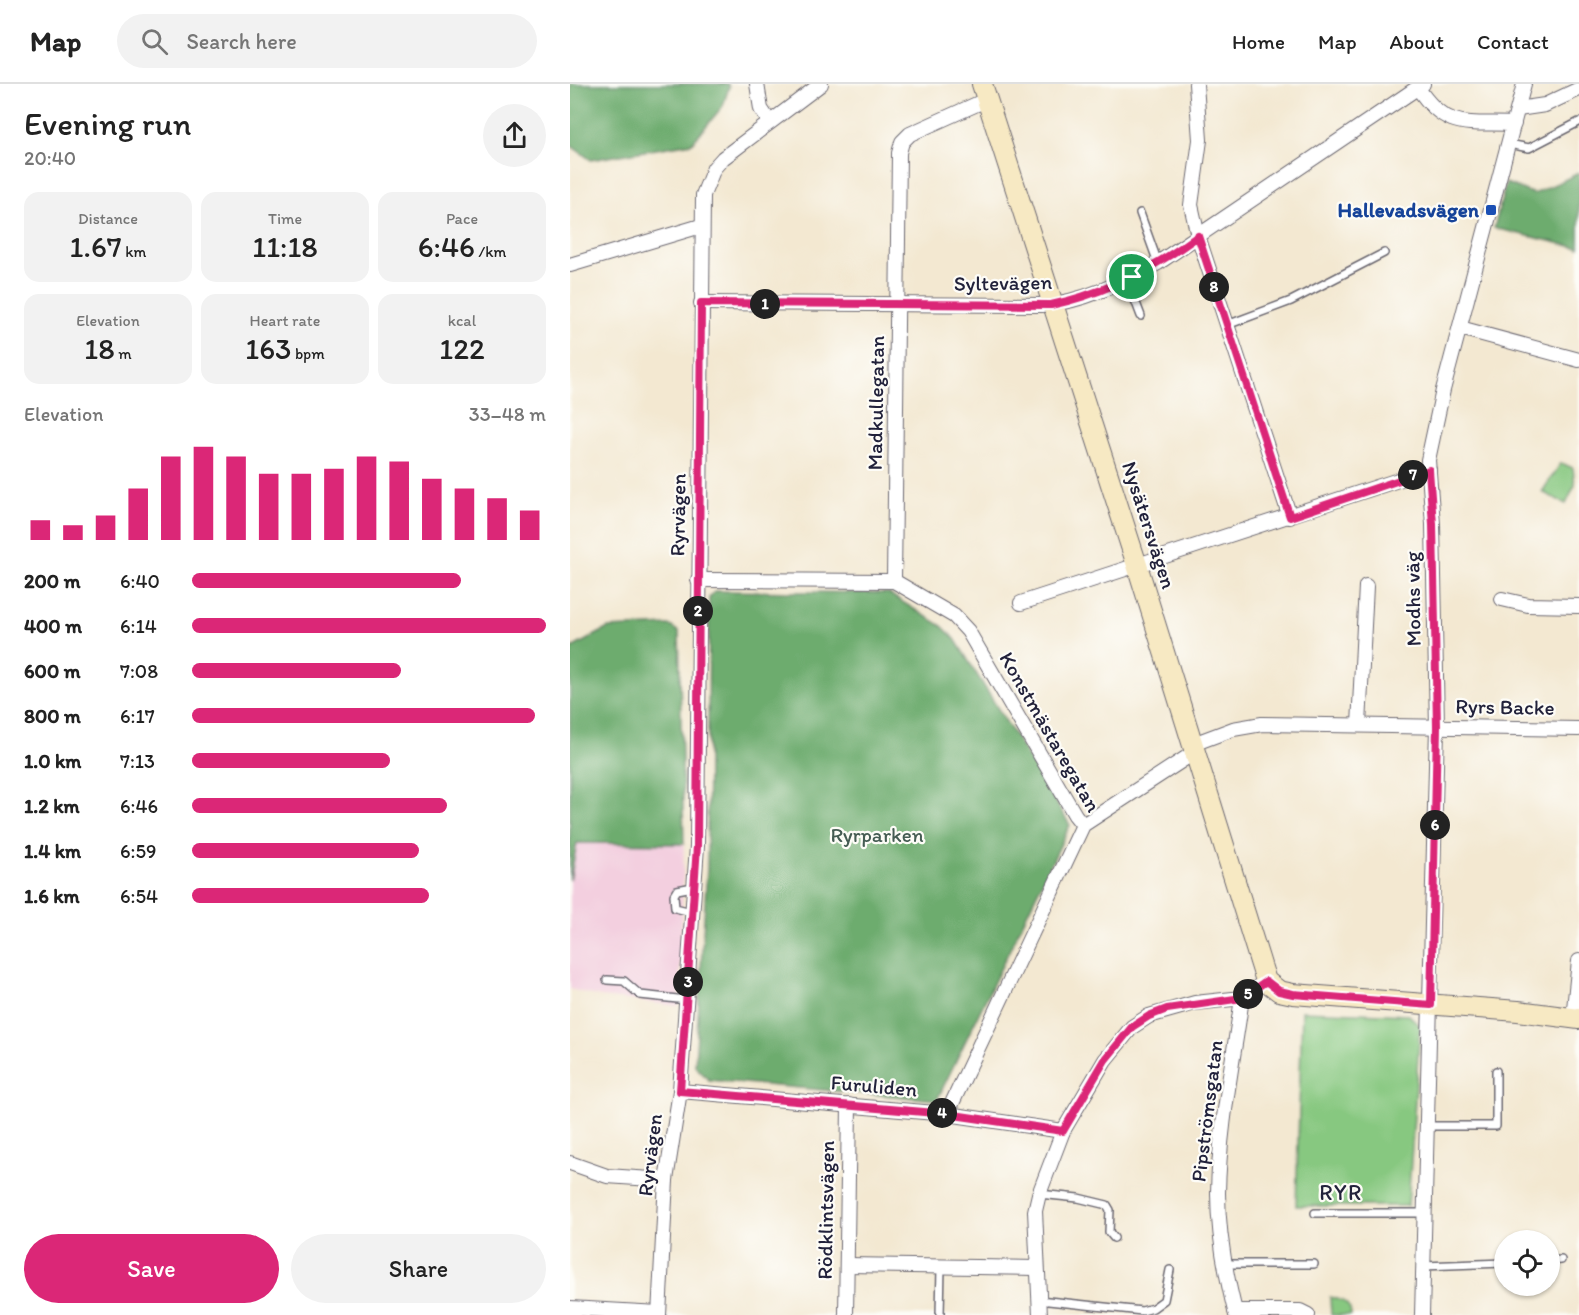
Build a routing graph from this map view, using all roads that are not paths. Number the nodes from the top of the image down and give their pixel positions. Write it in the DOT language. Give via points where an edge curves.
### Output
graph roads {
  1 [pos="757,84"];
  2 [pos="820,84"];
  3 [pos="1196,84"];
  4 [pos="1524,84"];
  5 [pos="1420,86"];
  6 [pos="1579,89"];
  7 [pos="985,92"];
  8 [pos="1518,109"];
  9 [pos="768,121"];
  10 [pos="1579,122"];
  11 [pos="1514,124"];
  12 [pos="1509,144"];
  13 [pos="1140,213"];
  14 [pos="701,226"];
  15 [pos="1198,236"];
  16 [pos="1384,253"];
  17 [pos="1158,263"];
  18 [pos="570,265"];
  19 [pos="1127,279"];
  20 [pos="698,304"];
  21 [pos="899,304"];
  22 [pos="1051,305"];
  23 [pos="1141,315"];
  24 [pos="1227,326"];
  25 [pos="1460,327"];
  26 [pos="1579,360"];
  27 [pos="1429,470"];
  28 [pos="1290,517"];
  29 [pos="1137,565"];
  30 [pos="698,579"];
  31 [pos="894,581"];
  32 [pos="1366,586"];
  33 [pos="1502,598"];
  34 [pos="1021,603"];
  35 [pos="1579,606"];
  36 [pos="1359,725"];
  37 [pos="1437,727"];
  38 [pos="1579,729"];
  39 [pos="1194,748"];
  40 [pos="1083,825"];
  41 [pos="1579,961"];
  42 [pos="607,980"];
  43 [pos="1266,981"];
  44 [pos="1242,998"];
  45 [pos="687,1000"];
  46 [pos="1431,1005"];
  47 [pos="1576,1018"];
  48 [pos="1496,1071"];
  49 [pos="680,1091"];
  50 [pos="849,1105"];
  51 [pos="947,1114"];
  52 [pos="1428,1125"];
  53 [pos="1063,1131"];
  54 [pos="570,1163"];
  55 [pos="666,1180"];
  56 [pos="1039,1194"];
  57 [pos="1315,1213"];
  58 [pos="1425,1213"];
  59 [pos="1114,1238"];
  60 [pos="1494,1263"];
  61 [pos="1226,1264"];
  62 [pos="1314,1264"];
  63 [pos="847,1265"];
  64 [pos="941,1266"];
  65 [pos="1423,1266"];
  66 [pos="1036,1268"];
  67 [pos="1170,1270"];
  68 [pos="1039,1300"];
  69 [pos="570,1308"];
  70 [pos="585,1312"];
  71 [pos="1145,1313"];
  72 [pos="1236,1313"];
  73 [pos="659,1314"];
  74 [pos="846,1315"];
  75 [pos="940,1315"];
  76 [pos="1040,1315"];
  77 [pos="1308,1315"];
  78 [pos="1422,1315"];
  1 -- 9 [label="street" via="760,109"];
  2 -- 9 [label="street, Ryrvägen"];
  3 -- 15 [label="street" via="1200,140 1191,205"];
  4 -- 8 [label="street, Modhs väg"];
  5 -- 11 [label="street" via="1439,114 1455,121"];
  5 -- 15 [label="street, Syltevägen"];
  6 -- 8 [label="street" via="1545,105"];
  7 -- 21 [label="street, Madkullegatan" via="902,142"];
  7 -- 22 [label="street, Nysätersvägen"];
  8 -- 11 [label="street, Modhs väg"];
  9 -- 14 [label="street, Ryrvägen" via="714,168 703,195"];
  10 -- 12 [label="lane" via="1529,148"];
  11 -- 12 [label="street, Modhs väg"];
  12 -- 25 [label="street, Modhs väg"];
  13 -- 17 [label="lane"];
  14 -- 18 [label="street"];
  14 -- 20 [label="street, Ryrvägen"];
  15 -- 17 [label="street, Syltevägen"];
  15 -- 24 [label="street"];
  16 -- 24 [label="lane" via="1291,301"];
  17 -- 19 [label="street, Syltevägen"];
  19 -- 22 [label="street, Syltevägen"];
  19 -- 23 [label="lane"];
  20 -- 21 [label="street, Syltevägen"];
  20 -- 30 [label="street, Ryrvägen"];
  21 -- 22 [label="street, Syltevägen"];
  21 -- 31 [label="street, Madkullegatan"];
  22 -- 29 [label="street, Nysätersvägen"];
  24 -- 28 [label="street"];
  25 -- 26 [label="street"];
  25 -- 27 [label="street, Modhs väg" via="1430,444"];
  27 -- 28 [label="street"];
  27 -- 37 [label="street, Modhs väg"];
  28 -- 29 [label="street"];
  29 -- 34 [label="street"];
  29 -- 39 [label="street, Nysätersvägen"];
  30 -- 31 [label="street, Konstmästaregatan"];
  30 -- 45 [label="street, Ryrvägen" via="698,784"];
  31 -- 40 [label="street, Konstmästaregatan" via="954,616 968,632"];
  32 -- 36 [label="street"];
  33 -- 35 [label="street" via="1528,605"];
  36 -- 37 [label="street, Ryrs Backe"];
  36 -- 39 [label="street, Ryrs Backe" via="1262,724 1233,729"];
  37 -- 38 [label="street, Ryrs Backe"];
  37 -- 46 [label="street, Modhs väg"];
  39 -- 40 [label="street, Ryrs Backe"];
  39 -- 43 [label="street, Nysätersvägen"];
  40 -- 51 [label="street, Konstmästaregatan"];
  41 -- 47 [label="street"];
  42 -- 45 [label="lane" via="624,981 640,995"];
  43 -- 44 [label="street"];
  43 -- 46 [label="street" via="1279,991 1293,994"];
  44 -- 53 [label="street" via="1167,1009 1132,1027 1105,1060"];
  44 -- 61 [label="street, Pipströmsgatan" via="1220,1160 1218,1195"];
  45 -- 49 [label="street, Ryrvägen"];
  46 -- 47 [label="street"];
  46 -- 52 [label="street, Modhs väg"];
  48 -- 52 [label="lane" via="1496,1126"];
  49 -- 50 [label="street, Furuliden"];
  49 -- 55 [label="street, Ryrvägen"];
  50 -- 51 [label="street, Furuliden"];
  50 -- 63 [label="street, Rödklintsvägen"];
  51 -- 53 [label="street, Furuliden"];
  52 -- 58 [label="street, Modhs väg"];
  53 -- 56 [label="street"];
  54 -- 55 [label="street" via="607,1176"];
  55 -- 73 [label="street, Ryrvägen"];
  56 -- 59 [label="lane" via="1107,1205 1109,1232"];
  56 -- 66 [label="street" via="1035,1211"];
  57 -- 58 [label="lane"];
  58 -- 65 [label="street, Modhs väg"];
  60 -- 65 [label="lane"];
  61 -- 62 [label="lane"];
  61 -- 72 [label="street, Pipströmsgatan"];
  63 -- 64 [label="street"];
  63 -- 74 [label="street, Rödklintsvägen"];
  64 -- 66 [label="street"];
  64 -- 75 [label="lane"];
  65 -- 78 [label="street, Modhs väg"];
  66 -- 68 [label="street"];
  67 -- 71 [label="lane" via="1164,1300"];
  68 -- 71 [label="lane"];
  68 -- 76 [label="street"];
  69 -- 70 [label="street"];
  70 -- 73 [label="street"];
  72 -- 77 [label="street, Pipströmsgatan" via="1300,1311"];
}
